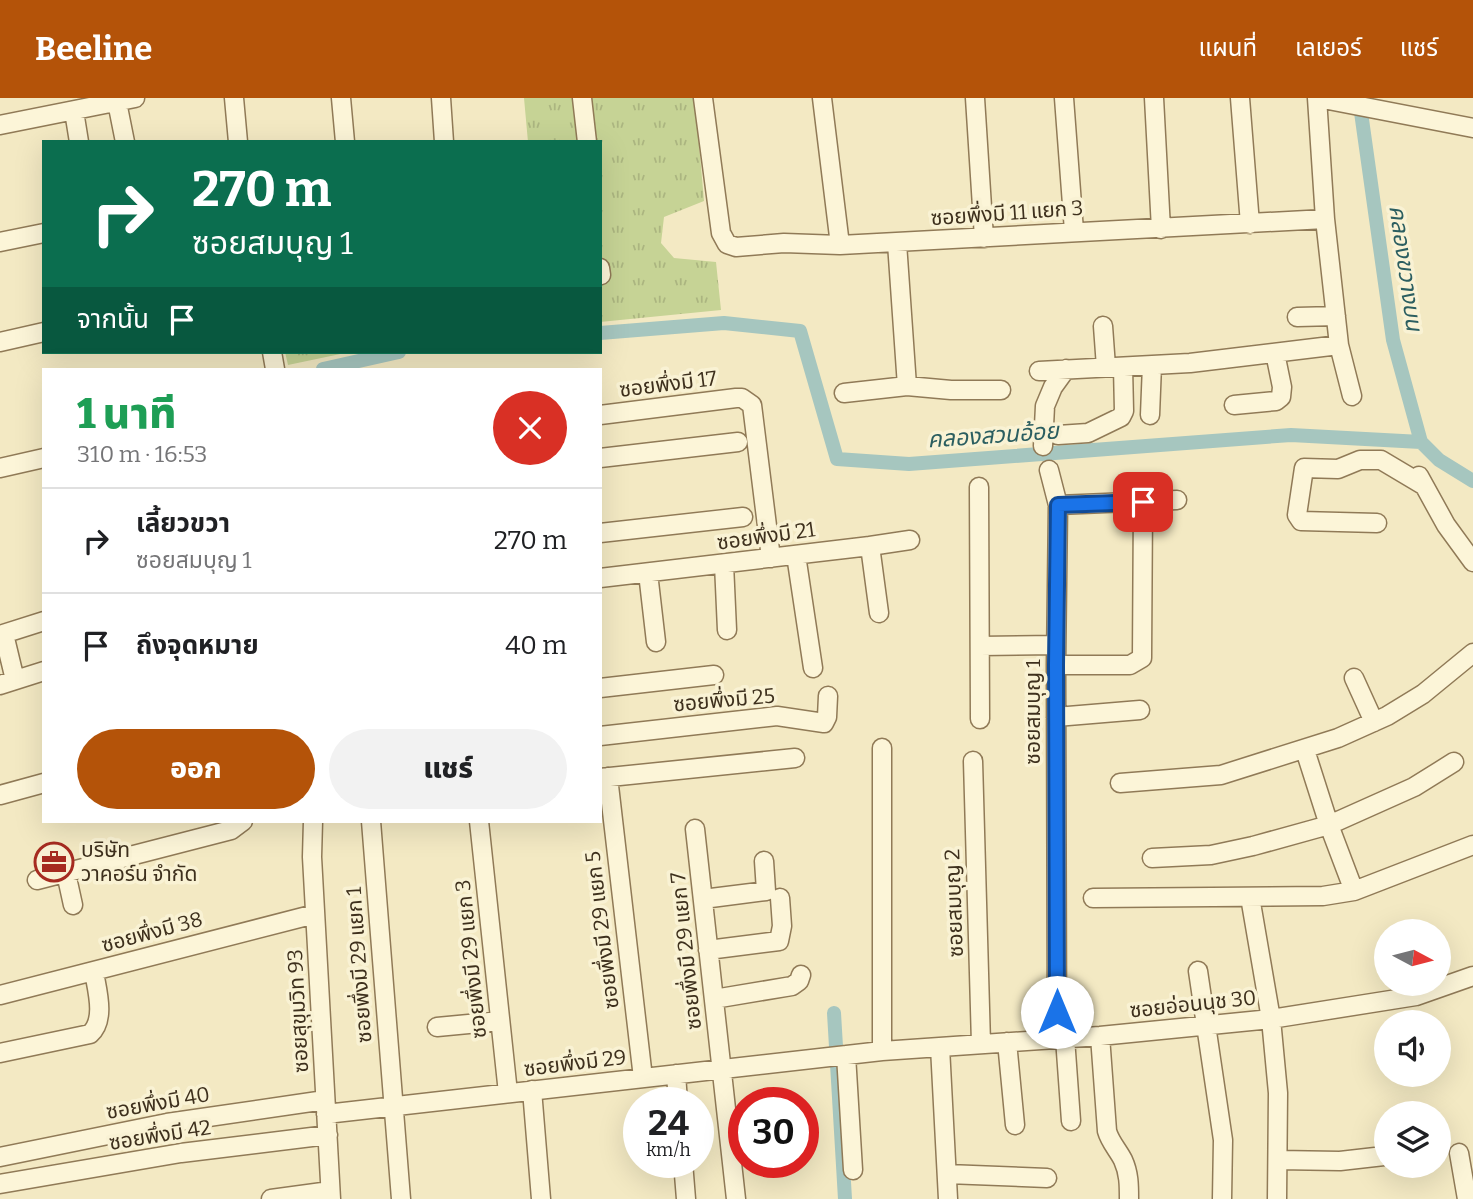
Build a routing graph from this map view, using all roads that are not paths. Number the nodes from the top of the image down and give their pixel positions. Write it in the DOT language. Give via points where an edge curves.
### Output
graph roads {
  1 [pos="234,98"];
  2 [pos="341,98"];
  3 [pos="441,98"];
  4 [pos="582,98"];
  5 [pos="703,98"];
  6 [pos="822,98"];
  7 [pos="975,98"];
  8 [pos="1064,98"];
  9 [pos="1154,98"];
  10 [pos="1240,98"];
  11 [pos="1318,98"];
  12 [pos="126,100"];
  13 [pos="75,111"];
  14 [pos="0,125"];
  15 [pos="1473,128"];
  16 [pos="79,140"];
  17 [pos="125,140"];
  18 [pos="238,140"];
  19 [pos="345,140"];
  20 [pos="444,140"];
  21 [pos="587,140"];
  22 [pos="1325,219"];
  23 [pos="1250,224"];
  24 [pos="1161,229"];
  25 [pos="1074,231"];
  26 [pos="42,233"];
  27 [pos="984,238"];
  28 [pos="0,242"];
  29 [pos="897,243"];
  30 [pos="840,245"];
  31 [pos="1336,316"];
  32 [pos="1297,317"];
  33 [pos="1103,326"];
  34 [pos="42,332"];
  35 [pos="0,342"];
  36 [pos="1339,345"];
  37 [pos="1275,353"];
  38 [pos="1152,365"];
  39 [pos="1115,367"];
  40 [pos="1066,369"];
  41 [pos="1040,371"];
  42 [pos="906,386"];
  43 [pos="1001,390"];
  44 [pos="844,393"];
  45 [pos="1352,396"];
  46 [pos="1234,405"];
  47 [pos="602,415"];
  48 [pos="1150,415"];
  49 [pos="1058,435"];
  50 [pos="738,442"];
  51 [pos="1043,446"];
  52 [pos="42,458"];
  53 [pos="602,458"];
  54 [pos="0,468"];
  55 [pos="1049,470"];
  56 [pos="979,487"];
  57 [pos="1177,500"];
  58 [pos="1143,502"];
  59 [pos="1058,505"];
  60 [pos="743,517"];
  61 [pos="1377,523"];
  62 [pos="602,533"];
  63 [pos="910,540"];
  64 [pos="870,545"];
  65 [pos="796,555"];
  66 [pos="771,558"];
  67 [pos="1473,562"];
  68 [pos="724,564"];
  69 [pos="648,573"];
  70 [pos="602,578"];
  71 [pos="879,613"];
  72 [pos="42,622"];
  73 [pos="727,630"];
  74 [pos="2,635"];
  75 [pos="656,642"];
  76 [pos="1056,645"];
  77 [pos="980,646"];
  78 [pos="1473,653"];
  79 [pos="1056,665"];
  80 [pos="813,668"];
  81 [pos="42,672"];
  82 [pos="715,675"];
  83 [pos="1354,678"];
  84 [pos="8,682"];
  85 [pos="602,688"];
  86 [pos="828,696"];
  87 [pos="1140,710"];
  88 [pos="1056,717"];
  89 [pos="980,719"];
  90 [pos="1374,722"];
  91 [pos="602,736"];
  92 [pos="882,748"];
  93 [pos="1305,750"];
  94 [pos="794,758"];
  95 [pos="973,761"];
  96 [pos="1454,762"];
  97 [pos="604,778"];
  98 [pos="1120,783"];
  99 [pos="42,784"];
  100 [pos="0,795"];
  101 [pos="240,823"];
  102 [pos="313,823"];
  103 [pos="371,823"];
  104 [pos="478,823"];
  105 [pos="1329,825"];
  106 [pos="695,829"];
  107 [pos="1473,845"];
  108 [pos="1152,858"];
  109 [pos="764,861"];
  110 [pos="66,873"];
  111 [pos="37,880"];
  112 [pos="1354,891"];
  113 [pos="1250,897"];
  114 [pos="780,898"];
  115 [pos="1093,898"];
  116 [pos="703,900"];
  117 [pos="73,905"];
  118 [pos="315,914"];
  119 [pos="708,950"];
  120 [pos="1198,971"];
  121 [pos="94,972"];
  122 [pos="801,975"];
  123 [pos="1473,976"];
  124 [pos="0,995"];
  125 [pos="714,999"];
  126 [pos="1271,1019"];
  127 [pos="500,1021"];
  128 [pos="1205,1026"];
  129 [pos="437,1027"];
  130 [pos="1100,1036"];
  131 [pos="1061,1038"];
  132 [pos="1007,1042"];
  133 [pos="981,1044"];
  134 [pos="940,1047"];
  135 [pos="883,1051"];
  136 [pos="0,1053"];
  137 [pos="839,1056"];
  138 [pos="721,1069"];
  139 [pos="676,1074"];
  140 [pos="643,1078"];
  141 [pos="677,1087"];
  142 [pos="532,1090"];
  143 [pos="508,1093"];
  144 [pos="326,1107"];
  145 [pos="393,1107"];
  146 [pos="1071,1121"];
  147 [pos="1015,1125"];
  148 [pos="328,1135"];
  149 [pos="1459,1153"];
  150 [pos="0,1157"];
  151 [pos="1374,1157"];
  152 [pos="1278,1160"];
  153 [pos="853,1170"];
  154 [pos="947,1174"];
  155 [pos="684,1178"];
  156 [pos="1046,1178"];
  157 [pos="0,1184"];
  158 [pos="331,1195"];
  159 [pos="271,1199"];
  160 [pos="401,1199"];
  161 [pos="541,1199"];
  162 [pos="686,1199"];
  163 [pos="736,1199"];
  164 [pos="948,1199"];
  165 [pos="1129,1199"];
  166 [pos="1222,1199"];
  167 [pos="1277,1199"];
  168 [pos="1467,1199"];
  1 -- 18 [label="street"];
  2 -- 19 [label="street"];
  3 -- 20 [label="street"];
  4 -- 21 [label="street"];
  5 -- 30 [label="street, ซอยพึ่งมี 11 แยก 3" via="721,233 727,244"];
  6 -- 30 [label="street"];
  7 -- 27 [label="street"];
  8 -- 25 [label="street"];
  9 -- 24 [label="street"];
  10 -- 23 [label="street"];
  11 -- 15 [label="street"];
  11 -- 22 [label="street"];
  12 -- 13 [label="street"];
  12 -- 17 [label="street"];
  13 -- 14 [label="street"];
  13 -- 16 [label="street"];
  22 -- 23 [label="street, ซอยพึ่งมี 11 แยก 3"];
  22 -- 31 [label="street"];
  23 -- 24 [label="street, ซอยพึ่งมี 11 แยก 3"];
  24 -- 25 [label="street, ซอยพึ่งมี 11 แยก 3"];
  25 -- 27 [label="street, ซอยพึ่งมี 11 แยก 3"];
  26 -- 28 [label="street"];
  27 -- 29 [label="street, ซอยพึ่งมี 11 แยก 3"];
  29 -- 30 [label="street, ซอยพึ่งมี 11 แยก 3"];
  29 -- 42 [label="street"];
  31 -- 32 [label="street"];
  31 -- 36 [label="street"];
  33 -- 39 [label="street"];
  34 -- 35 [label="street"];
  36 -- 37 [label="street"];
  36 -- 45 [label="street"];
  37 -- 38 [label="street"];
  37 -- 46 [label="street" via="1281,397"];
  38 -- 39 [label="street"];
  38 -- 48 [label="street"];
  39 -- 40 [label="street"];
  39 -- 49 [label="street" via="1124,411 1121,417 1088,433"];
  40 -- 41 [label="street"];
  40 -- 51 [label="street" via="1045,406"];
  42 -- 43 [label="street"];
  42 -- 44 [label="street"];
  47 -- 66 [label="street, ซอยพึ่งมี 17" via="736,398 752,405"];
  50 -- 53 [label="street"];
  52 -- 54 [label="street"];
  55 -- 59 [label="street, ซอยสมบุญ 1"];
  56 -- 77 [label="street"];
  57 -- 58 [label="street"];
  58 -- 59 [label="street"];
  58 -- 79 [label="street" via="1142,658 1130,665"];
  59 -- 76 [label="street, ซอยสมบุญ 1"];
  60 -- 62 [label="street"];
  61 -- 67 [label="street" via="1301,521 1297,515 1304,468 1338,469 1360,460 1381,460 1421,479"];
  63 -- 64 [label="street, ซอยพึ่งมี 21"];
  64 -- 65 [label="street, ซอยพึ่งมี 21"];
  64 -- 71 [label="street"];
  65 -- 66 [label="street, ซอยพึ่งมี 21"];
  65 -- 80 [label="street"];
  66 -- 68 [label="street, ซอยพึ่งมี 21"];
  68 -- 69 [label="street, ซอยพึ่งมี 21"];
  68 -- 73 [label="street"];
  69 -- 70 [label="street, ซอยพึ่งมี 21"];
  69 -- 75 [label="street"];
  72 -- 74 [label="street"];
  74 -- 84 [label="street"];
  76 -- 77 [label="street"];
  76 -- 79 [label="street, ซอยสมบุญ 1"];
  77 -- 89 [label="street"];
  78 -- 90 [label="street" via="1423,694"];
  79 -- 88 [label="street, ซอยสมบุญ 1"];
  81 -- 84 [label="street"];
  82 -- 85 [label="street"];
  83 -- 90 [label="street"];
  86 -- 91 [label="street, ซอยพึ่งมี 25" via="824,723 777,716"];
  87 -- 88 [label="street"];
  88 -- 131 [label="street, ซอยสมบุญ 1"];
  90 -- 93 [label="street"];
  92 -- 135 [label="street"];
  93 -- 98 [label="street" via="1221,775"];
  93 -- 105 [label="street"];
  94 -- 97 [label="street"];
  95 -- 133 [label="street, ซอยสมบุญ 2"];
  96 -- 105 [label="street" via="1414,787"];
  97 -- 140 [label="street, ซอยพึ่งมี 29 แยก 5"];
  99 -- 100 [label="street"];
  101 -- 110 [label="street" via="231,830"];
  102 -- 118 [label="street, ซอยสุขุมวิท 93"];
  103 -- 145 [label="street, ซอยพึ่งมี 29 แยก 1"];
  104 -- 127 [label="street, ซอยพึ่งมี 29 แยก 3"];
  105 -- 108 [label="street" via="1211,855"];
  105 -- 112 [label="street"];
  106 -- 116 [label="street, ซอยพึ่งมี 29 แยก 7"];
  107 -- 112 [label="street"];
  109 -- 116 [label="street" via="766,891"];
  110 -- 111 [label="street"];
  110 -- 117 [label="street"];
  112 -- 113 [label="street"];
  113 -- 115 [label="street"];
  113 -- 126 [label="street"];
  114 -- 119 [label="street" via="779,942"];
  116 -- 119 [label="street, ซอยพึ่งมี 29 แยก 7"];
  118 -- 121 [label="street, ซอยพึ่งมี 38"];
  118 -- 144 [label="street, ซอยสุขุมวิท 93"];
  119 -- 125 [label="street, ซอยพึ่งมี 29 แยก 7"];
  120 -- 128 [label="street"];
  121 -- 124 [label="street, ซอยพึ่งมี 38"];
  121 -- 136 [label="street" via="99,1007 96,1029"];
  122 -- 125 [label="street" via="792,986"];
  123 -- 126 [label="street, ซอยอ่อนนุช 30" via="1416,996"];
  125 -- 138 [label="street, ซอยพึ่งมี 29 แยก 7"];
  126 -- 128 [label="street, ซอยอ่อนนุช 30"];
  126 -- 152 [label="street"];
  127 -- 129 [label="street"];
  127 -- 143 [label="street, ซอยพึ่งมี 29 แยก 3"];
  128 -- 130 [label="street, ซอยอ่อนนุช 30"];
  128 -- 166 [label="street" via="1223,1140"];
  130 -- 131 [label="street, ซอยอ่อนนุช 30"];
  130 -- 165 [label="street" via="1107,1131 1129,1178"];
  131 -- 132 [label="street, ซอยอ่อนนุช 30"];
  131 -- 146 [label="street, ซอยสมบุญ 1"];
  132 -- 133 [label="street, ซอยอ่อนนุช 30"];
  132 -- 147 [label="street"];
  133 -- 134 [label="street, ซอยอ่อนนุช 30"];
  134 -- 135 [label="street, ซอยอ่อนนุช 30"];
  134 -- 154 [label="street"];
  135 -- 137 [label="street, ซอยอ่อนนุช 30"];
  137 -- 138 [label="street, ซอยพึ่งมี 29"];
  137 -- 153 [label="street"];
  138 -- 139 [label="street, ซอยพึ่งมี 29"];
  138 -- 163 [label="street, ซอยพึ่งมี 29 แยก 7"];
  139 -- 140 [label="street, ซอยพึ่งมี 29"];
  139 -- 141 [label="street"];
  140 -- 142 [label="street, ซอยพึ่งมี 29"];
  142 -- 143 [label="street, ซอยพึ่งมี 29"];
  142 -- 161 [label="street"];
  143 -- 145 [label="street, ซอยพึ่งมี 29"];
  144 -- 145 [label="street, ซอยพึ่งมี 29"];
  144 -- 148 [label="street, ซอยสุขุมวิท 93"];
  144 -- 150 [label="street, ซอยพึ่งมี 40" via="167,1123"];
  145 -- 160 [label="street, ซอยพึ่งมี 29 แยก 1"];
  148 -- 157 [label="street, ซอยพึ่งมี 42" via="180,1153"];
  148 -- 158 [label="street, ซอยสุขุมวิท 93"];
  149 -- 168 [label="street"];
  151 -- 152 [label="street"];
  152 -- 167 [label="street"];
  154 -- 156 [label="street"];
  154 -- 164 [label="street"];
  155 -- 162 [label="street"];
  158 -- 159 [label="street"];
}
